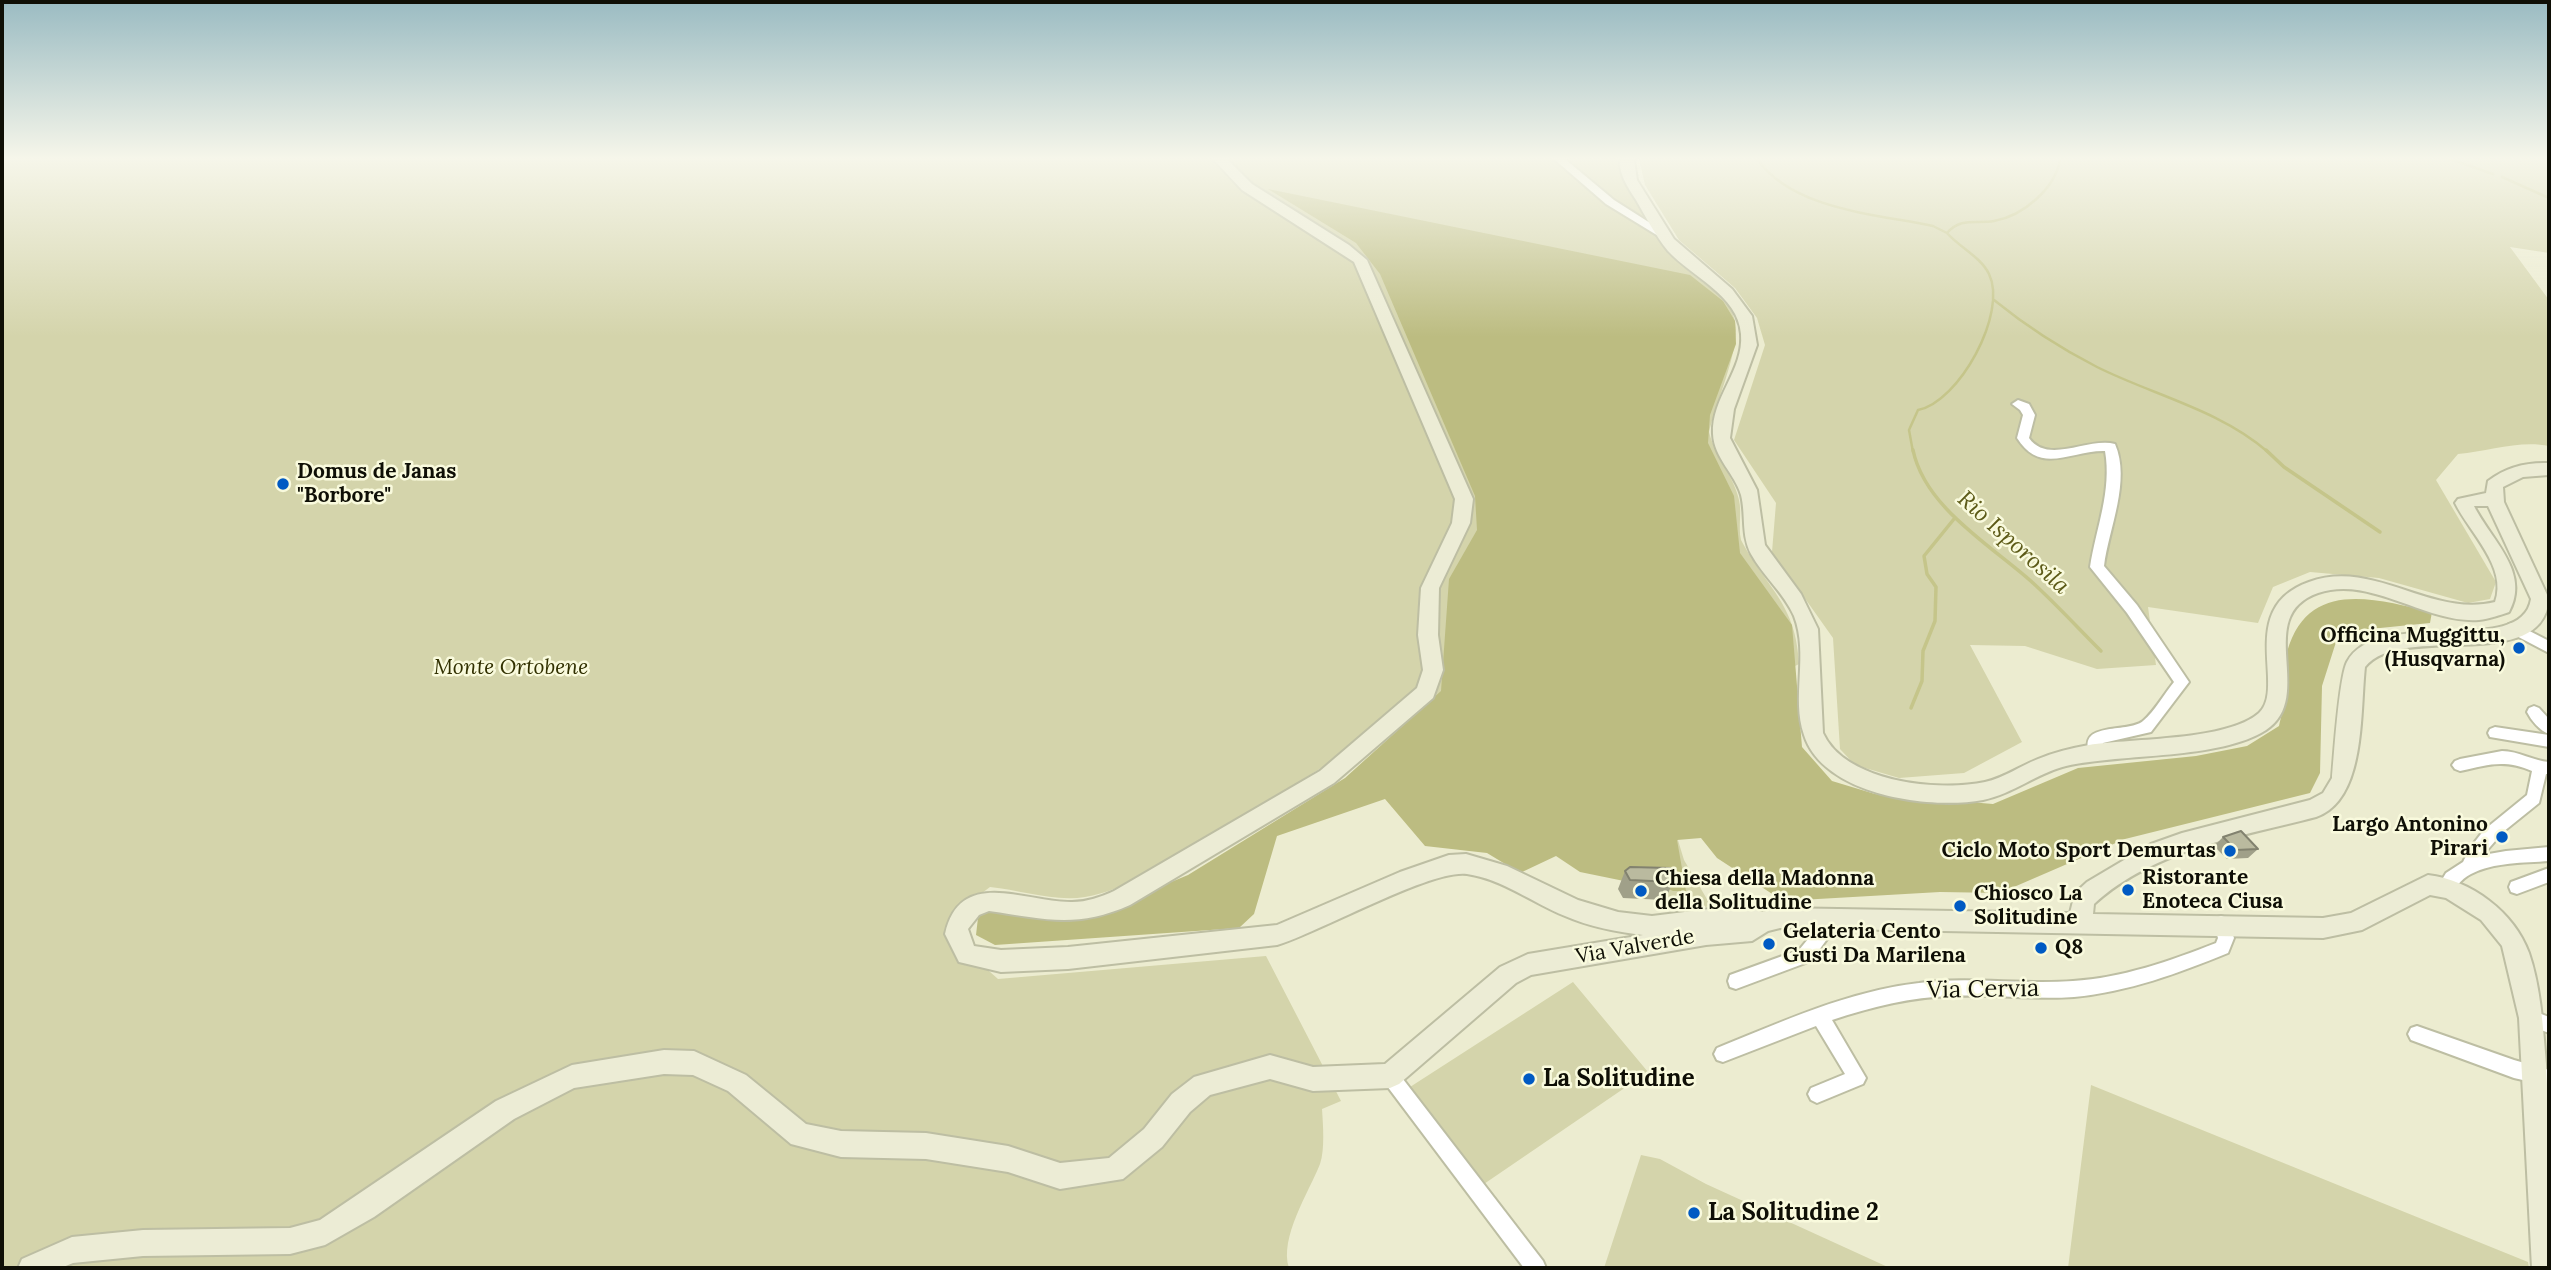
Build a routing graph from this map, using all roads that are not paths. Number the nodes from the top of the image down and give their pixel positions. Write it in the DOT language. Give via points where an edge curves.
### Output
graph roads {
  1 [pos="1299,218"];
  2 [pos="1637,218"];
  3 [pos="1654,218"];
  4 [pos="1664,235"];
  5 [pos="2018,404"];
  6 [pos="2549,469"];
  7 [pos="2495,502"];
  8 [pos="2514,628"];
  9 [pos="2549,648"];
  10 [pos="2534,712"];
  11 [pos="2549,728"];
  12 [pos="2495,733"];
  13 [pos="2549,741"];
  14 [pos="2096,753"];
  15 [pos="2460,765"];
  16 [pos="2544,777"];
  17 [pos="2541,857"];
  18 [pos="2470,864"];
  19 [pos="2549,874"];
  20 [pos="2516,887"];
  21 [pos="2445,888"];
  22 [pos="1819,918"];
  23 [pos="1762,922"];
  24 [pos="2221,923"];
  25 [pos="2080,925"];
  26 [pos="1735,981"];
  27 [pos="1820,1016"];
  28 [pos="2540,1022"];
  29 [pos="2417,1034"];
  30 [pos="1723,1054"];
  31 [pos="2542,1075"];
  32 [pos="1390,1076"];
  33 [pos="1817,1094"];
  34 [pos="31,1268"];
  35 [pos="1536,1268"];
  36 [pos="2545,1268"];
  1 -- 23 [label="street" via="1360,260 1464,499 1461,523 1430,588 1428,635 1433,670 1426,692 1327,777 1132,893 1083,911 989,901 971,908 956,934 967,955 1001,961 1068,958 1277,935 1417,876 1466,864 1499,873 1573,909 1618,922 1652,926 1742,915"];
  2 -- 4 [label="street"];
  3 -- 4 [label="street"];
  4 -- 14 [label="street" via="1678,253 1735,300 1747,322 1750,344 1721,430 1727,456 1747,486 1754,509 1750,534 1760,556 1803,613 1811,642 1811,716 1818,750 1840,768 1869,782 1960,793 1983,792 2040,766"];
  5 -- 14 [label="street" via="2029,415 2023,438 2033,449 2064,456 2099,443 2111,447 2117,471 2097,567 2182,682 2146,728 2099,738"];
  6 -- 7 [label="street" via="2503,477 2494,485"];
  7 -- 8 [label="street" via="2540,599 2538,614 2529,624"];
  7 -- 14 [label="street" via="2481,498 2464,503 2509,585 2502,607 2481,613 2369,587 2330,583 2310,588 2295,597 2273,635 2279,696 2271,715 2226,738"];
  8 -- 9 [label="street"];
  8 -- 25 [label="street" via="2489,638 2407,639 2365,653 2355,665 2342,780 2330,799 2316,808 2159,851 2083,900"];
  10 -- 11 [label="street"];
  12 -- 13 [label="street"];
  15 -- 16 [label="street" via="2504,756 2520,758"];
  16 -- 18 [label="street" via="2534,798 2494,827"];
  17 -- 18 [label="street"];
  18 -- 21 [label="street" via="2449,879"];
  19 -- 20 [label="street"];
  21 -- 24 [label="street" via="2428,885 2354,923 2323,928"];
  21 -- 28 [label="street" via="2489,914 2518,955"];
  22 -- 23 [label="street"];
  22 -- 25 [label="street"];
  22 -- 26 [label="street" via="1822,935 1805,956"];
  23 -- 32 [label="street, Via Valverde" via="1752,931 1528,965 1508,975"];
  24 -- 25 [label="street"];
  24 -- 27 [label="street, Via Cervia" via="2226,938 2222,948 2177,967 2122,982 2073,989 1915,991"];
  27 -- 30 [label="street, Via Cervia"];
  27 -- 33 [label="street" via="1857,1078"];
  28 -- 31 [label="street"];
  29 -- 31 [label="street"];
  31 -- 36 [label="street"];
  32 -- 34 [label="street" via="1313,1079 1269,1067 1203,1085 1181,1103 1153,1138 1114,1170 1060,1176 1007,1159 926,1146 841,1144 800,1135 737,1083 694,1063 664,1062 572,1077 505,1110 325,1232 290,1241 143,1243 72,1250"];
  32 -- 35 [label="street"];
}
